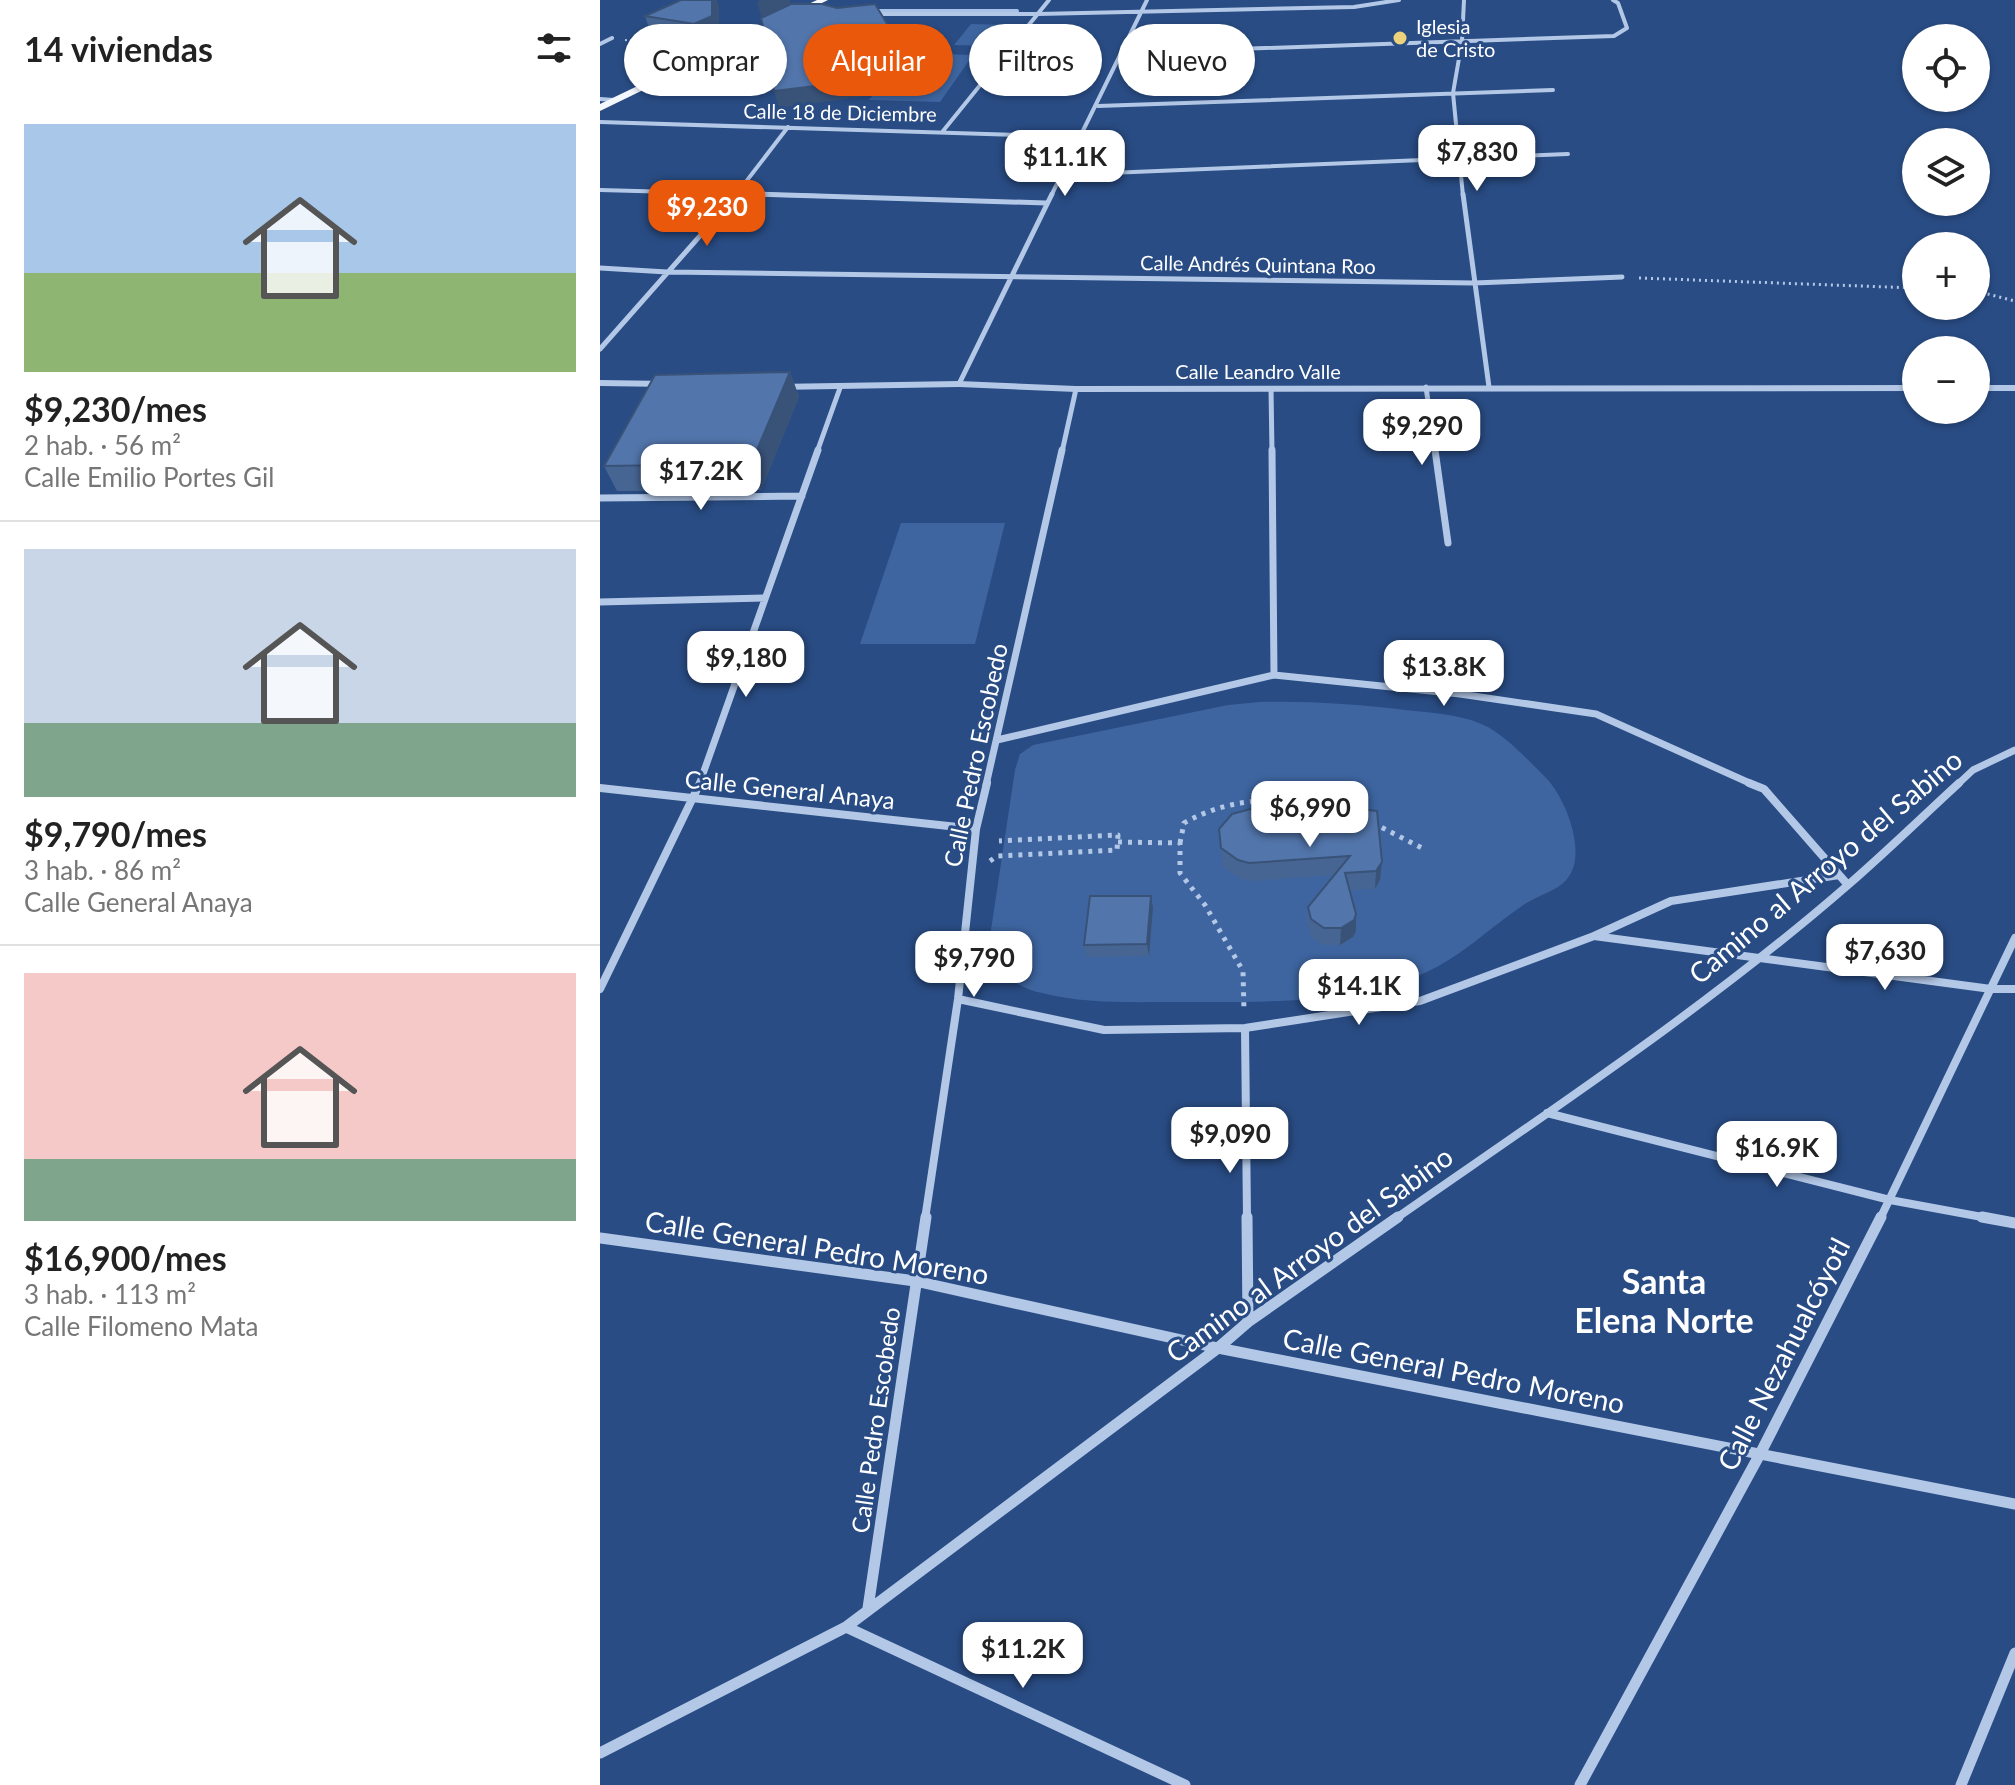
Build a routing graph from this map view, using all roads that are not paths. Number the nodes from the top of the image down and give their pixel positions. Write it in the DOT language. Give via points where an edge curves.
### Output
graph roads {
  1 [pos="824,0"];
  2 [pos="1049,0"];
  3 [pos="1147,0"];
  4 [pos="1399,0"];
  5 [pos="1464,0"];
  6 [pos="1613,0"];
  7 [pos="1142,11"];
  8 [pos="796,14"];
  9 [pos="811,14"];
  10 [pos="872,14"];
  11 [pos="1038,14"];
  12 [pos="1136,24"];
  13 [pos="612,38"];
  14 [pos="1462,41"];
  15 [pos="600,44"];
  16 [pos="1255,48"];
  17 [pos="1118,62"];
  18 [pos="1553,90"];
  19 [pos="1453,93"];
  20 [pos="600,99"];
  21 [pos="614,100"];
  22 [pos="1098,106"];
  23 [pos="600,108"];
  24 [pos="600,122"];
  25 [pos="788,127"];
  26 [pos="943,131"];
  27 [pos="1080,137"];
  28 [pos="1568,154"];
  29 [pos="1458,157"];
  30 [pos="1061,175"];
  31 [pos="600,190"];
  32 [pos="737,194"];
  33 [pos="1046,203"];
  34 [pos="600,268"];
  35 [pos="667,272"];
  36 [pos="1011,276"];
  37 [pos="1622,277"];
  38 [pos="1474,283"];
  39 [pos="600,349"];
  40 [pos="600,383"];
  41 [pos="680,384"];
  42 [pos="959,384"];
  43 [pos="760,386"];
  44 [pos="1426,387"];
  45 [pos="1489,387"];
  46 [pos="840,388"];
  47 [pos="1902,388"];
  48 [pos="1990,388"];
  49 [pos="2015,388"];
  50 [pos="1076,389"];
  51 [pos="1271,389"];
  52 [pos="802,496"];
  53 [pos="600,498"];
  54 [pos="1448,543"];
  55 [pos="765,598"];
  56 [pos="600,602"];
  57 [pos="1274,675"];
  58 [pos="997,740"];
  59 [pos="2015,750"];
  60 [pos="600,788"];
  61 [pos="694,799"];
  62 [pos="976,829"];
  63 [pos="1839,875"];
  64 [pos="1848,885"];
  65 [pos="1594,936"];
  66 [pos="2015,938"];
  67 [pos="1757,959"];
  68 [pos="600,989"];
  69 [pos="1991,989"];
  70 [pos="2015,989"];
  71 [pos="958,999"];
  72 [pos="1245,1028"];
  73 [pos="1547,1113"];
  74 [pos="1890,1200"];
  75 [pos="2015,1223"];
  76 [pos="600,1238"];
  77 [pos="915,1281"];
  78 [pos="1248,1322"];
  79 [pos="1218,1348"];
  80 [pos="1760,1454"];
  81 [pos="2015,1504"];
  82 [pos="868,1608"];
  83 [pos="846,1627"];
  84 [pos="2015,1653"];
  85 [pos="600,1753"];
  86 [pos="1185,1785"];
  87 [pos="1580,1785"];
  88 [pos="1961,1785"];
  1 -- 8 [label="main road"];
  2 -- 11 [label="street"];
  3 -- 7 [label="street"];
  4 -- 7 [label="street" via="1354,7"];
  5 -- 14 [label="street"];
  6 -- 14 [label="street" via="1627,28 1614,36"];
  7 -- 11 [label="street"];
  7 -- 12 [label="street"];
  8 -- 9 [label="street"];
  8 -- 21 [label="main road"];
  10 -- 11 [label="street"];
  11 -- 26 [label="street"];
  13 -- 15 [label="street"];
  14 -- 16 [label="street"];
  14 -- 19 [label="street"];
  17 -- 22 [label="street"];
  18 -- 19 [label="street"];
  19 -- 22 [label="street"];
  19 -- 29 [label="street"];
  20 -- 21 [label="street"];
  21 -- 23 [label="main road"];
  22 -- 27 [label="street"];
  24 -- 25 [label="street, Calle 18 de Diciembre"];
  25 -- 26 [label="street, Calle 18 de Diciembre"];
  25 -- 32 [label="street"];
  26 -- 27 [label="street, Calle 18 de Diciembre"];
  27 -- 30 [label="street"];
  28 -- 29 [label="street"];
  29 -- 30 [label="street"];
  29 -- 38 [label="street"];
  30 -- 33 [label="street"];
  31 -- 32 [label="street"];
  32 -- 33 [label="street"];
  32 -- 35 [label="street"];
  33 -- 36 [label="street"];
  34 -- 35 [label="street, Calle Andrés Quintana Roo"];
  35 -- 36 [label="street, Calle Andrés Quintana Roo"];
  35 -- 39 [label="street"];
  36 -- 38 [label="street, Calle Andrés Quintana Roo"];
  36 -- 42 [label="street"];
  37 -- 38 [label="street, Calle Andrés Quintana Roo"];
  38 -- 45 [label="street"];
  40 -- 41 [label="street"];
  42 -- 46 [label="street, Calle Leandro Valle"];
  42 -- 50 [label="street, Calle Leandro Valle"];
  43 -- 46 [label="street, Calle Leandro Valle"];
  44 -- 45 [label="street, Calle Leandro Valle"];
  44 -- 51 [label="street, Calle Leandro Valle"];
  44 -- 54 [label="street"];
  45 -- 47 [label="street, Calle Leandro Valle"];
  46 -- 52 [label="street"];
  48 -- 49 [label="street"];
  50 -- 51 [label="street, Calle Leandro Valle"];
  50 -- 58 [label="street, Calle Pedro Escobedo"];
  51 -- 57 [label="street"];
  52 -- 53 [label="street"];
  52 -- 55 [label="street"];
  55 -- 56 [label="street"];
  55 -- 61 [label="street"];
  57 -- 58 [label="street"];
  57 -- 63 [label="street" via="1596,714 1764,789"];
  58 -- 62 [label="street, Calle Pedro Escobedo"];
  59 -- 64 [label="street, Camino al Arroyo del Sabino" via="1973,770"];
  60 -- 61 [label="street, Calle General Anaya"];
  61 -- 62 [label="street, Calle General Anaya"];
  61 -- 68 [label="street"];
  62 -- 71 [label="street, Calle Pedro Escobedo"];
  63 -- 64 [label="street"];
  63 -- 65 [label="street" via="1671,901"];
  64 -- 67 [label="street, Camino al Arroyo del Sabino"];
  65 -- 67 [label="street"];
  65 -- 72 [label="street" via="1420,1001"];
  66 -- 69 [label="street, Calle Nezahualcóyotl"];
  67 -- 69 [label="street"];
  67 -- 73 [label="street, Camino al Arroyo del Sabino"];
  69 -- 70 [label="street"];
  69 -- 74 [label="street, Calle Nezahualcóyotl"];
  71 -- 72 [label="street" via="1104,1030"];
  71 -- 77 [label="street, Calle Pedro Escobedo"];
  72 -- 78 [label="street"];
  73 -- 74 [label="street"];
  73 -- 78 [label="street, Camino al Arroyo del Sabino"];
  74 -- 75 [label="street"];
  74 -- 80 [label="street, Calle Nezahualcóyotl"];
  76 -- 77 [label="street, Calle General Pedro Moreno"];
  77 -- 79 [label="street, Calle General Pedro Moreno"];
  77 -- 82 [label="street, Calle Pedro Escobedo"];
  78 -- 79 [label="street, Camino al Arroyo del Sabino"];
  79 -- 80 [label="street, Calle General Pedro Moreno"];
  79 -- 82 [label="street, Camino al Arroyo del Sabino"];
  80 -- 81 [label="street, Calle General Pedro Moreno"];
  80 -- 87 [label="street, Calle Nezahualcóyotl"];
  82 -- 83 [label="street, Camino al Arroyo del Sabino"];
  83 -- 85 [label="street, Camino al Arroyo del Sabino"];
  83 -- 86 [label="street"];
  84 -- 88 [label="street"];
}
